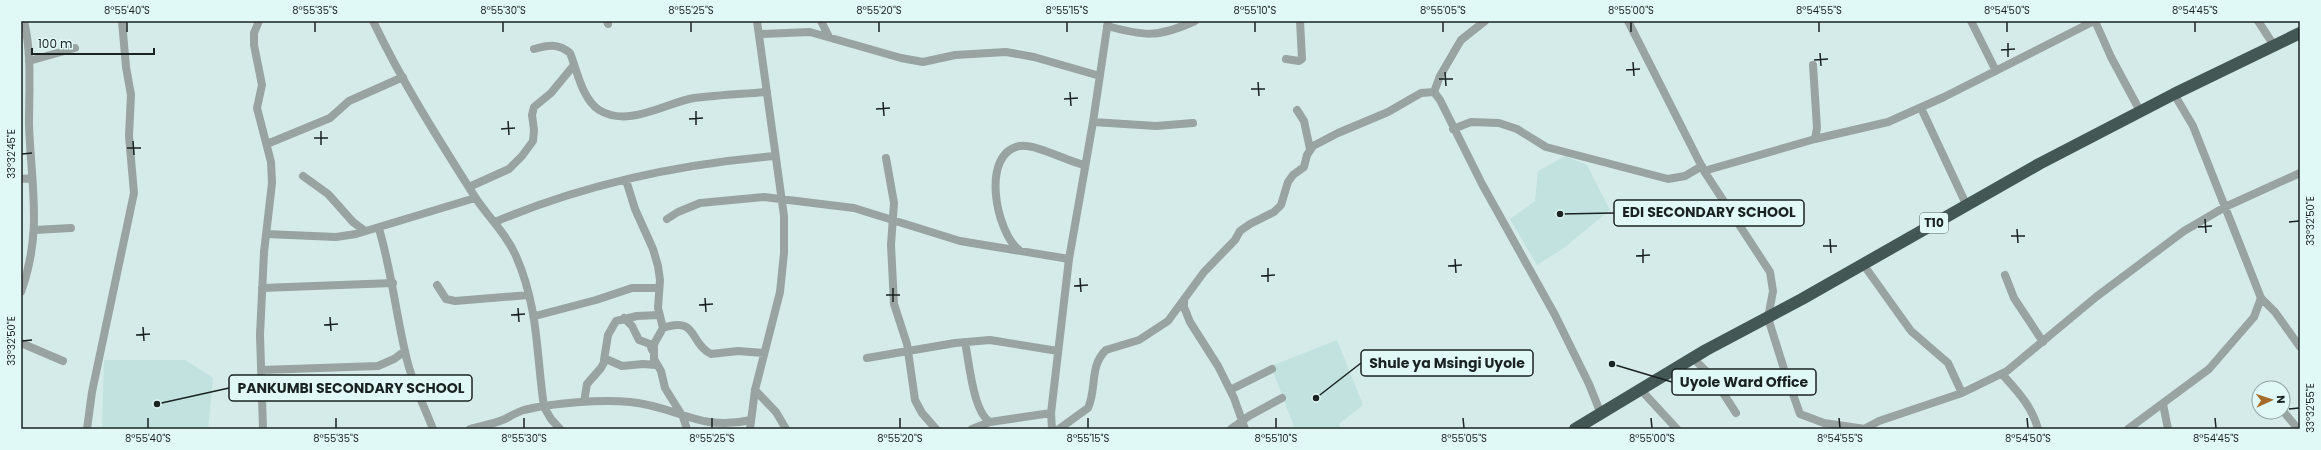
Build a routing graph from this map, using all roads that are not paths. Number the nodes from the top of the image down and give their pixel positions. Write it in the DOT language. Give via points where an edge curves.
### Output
graph roads {
  1 [pos="24,21"];
  2 [pos="122,21"];
  3 [pos="260,21"];
  4 [pos="373,21"];
  5 [pos="757,21"];
  6 [pos="821,21"];
  7 [pos="1195,21"];
  8 [pos="1300,21"];
  9 [pos="1485,21"];
  10 [pos="1971,21"];
  11 [pos="2095,21"];
  12 [pos="2258,21"];
  13 [pos="1107,23"];
  14 [pos="1631,23"];
  15 [pos="2300,33"];
  16 [pos="759,34"];
  17 [pos="829,37"];
  18 [pos="2273,44"];
  19 [pos="75,48"];
  20 [pos="534,49"];
  21 [pos="1286,60"];
  22 [pos="29,61"];
  23 [pos="1813,64"];
  24 [pos="574,65"];
  25 [pos="1996,71"];
  26 [pos="1100,76"];
  27 [pos="403,77"];
  28 [pos="767,92"];
  29 [pos="1434,92"];
  30 [pos="2174,94"];
  31 [pos="1921,108"];
  32 [pos="1297,110"];
  33 [pos="2140,111"];
  34 [pos="1093,122"];
  35 [pos="1193,123"];
  36 [pos="1453,129"];
  37 [pos="1815,139"];
  38 [pos="267,144"];
  39 [pos="1310,149"];
  40 [pos="775,156"];
  41 [pos="886,158"];
  42 [pos="1084,165"];
  43 [pos="1703,168"];
  44 [pos="2300,173"];
  45 [pos="303,176"];
  46 [pos="32,178"];
  47 [pos="21,179"];
  48 [pos="626,180"];
  49 [pos="469,187"];
  50 [pos="475,198"];
  51 [pos="782,201"];
  52 [pos="1966,204"];
  53 [pos="2225,207"];
  54 [pos="667,219"];
  55 [pos="893,220"];
  56 [pos="495,222"];
  57 [pos="71,228"];
  58 [pos="379,228"];
  59 [pos="35,230"];
  60 [pos="365,231"];
  61 [pos="266,234"];
  62 [pos="1020,250"];
  63 [pos="1069,259"];
  64 [pos="1863,264"];
  65 [pos="2005,275"];
  66 [pos="393,283"];
  67 [pos="437,285"];
  68 [pos="262,288"];
  69 [pos="659,288"];
  70 [pos="21,292"];
  71 [pos="529,295"];
  72 [pos="2261,298"];
  73 [pos="1184,299"];
  74 [pos="659,315"];
  75 [pos="535,316"];
  76 [pos="624,318"];
  77 [pos="1768,318"];
  78 [pos="663,328"];
  79 [pos="965,342"];
  80 [pos="2043,342"];
  81 [pos="21,343"];
  82 [pos="2300,347"];
  83 [pos="652,350"];
  84 [pos="1058,350"];
  85 [pos="405,351"];
  86 [pos="908,352"];
  87 [pos="764,353"];
  88 [pos="868,358"];
  89 [pos="1693,358"];
  90 [pos="604,360"];
  91 [pos="63,362"];
  92 [pos="656,365"];
  93 [pos="1272,369"];
  94 [pos="261,370"];
  95 [pos="2002,374"];
  96 [pos="755,390"];
  97 [pos="1230,390"];
  98 [pos="1641,390"];
  99 [pos="1962,393"];
  100 [pos="1282,398"];
  101 [pos="584,402"];
  102 [pos="2163,404"];
  103 [pos="544,407"];
  104 [pos="1051,413"];
  105 [pos="1736,413"];
  106 [pos="1601,414"];
  107 [pos="683,417"];
  108 [pos="2290,420"];
  109 [pos="1241,421"];
  110 [pos="990,422"];
  111 [pos="750,425"];
  112 [pos="87,429"];
  113 [pos="263,429"];
  114 [pos="433,429"];
  115 [pos="470,429"];
  116 [pos="560,429"];
  117 [pos="687,429"];
  118 [pos="786,429"];
  119 [pos="936,429"];
  120 [pos="972,429"];
  121 [pos="1052,429"];
  122 [pos="1059,429"];
  123 [pos="1231,429"];
  124 [pos="1245,429"];
  125 [pos="1575,429"];
  126 [pos="1677,429"];
  127 [pos="1864,429"];
  128 [pos="2038,429"];
  129 [pos="2128,429"];
  130 [pos="2168,429"];
  131 [pos="2298,429"];
  1 -- 22 [label="street"];
  2 -- 112 [label="street" via="131,95 129,136 134,193 92,392"];
  3 -- 38 [label="street" via="254,33 262,85 257,108"];
  4 -- 27 [label="street"];
  5 -- 16 [label="street"];
  6 -- 17 [label="street"];
  7 -- 13 [label="street" via="1170,32 1144,35"];
  8 -- 21 [label="street" via="1302,59"];
  9 -- 29 [label="street" via="1461,40 1440,76"];
  10 -- 25 [label="street"];
  11 -- 25 [label="street"];
  11 -- 33 [label="street"];
  12 -- 18 [label="street"];
  13 -- 26 [label="street"];
  14 -- 43 [label="street"];
  15 -- 18 [label="highway, T10"];
  16 -- 17 [label="street" via="802,32"];
  16 -- 28 [label="street"];
  17 -- 26 [label="street" via="923,62 955,55 1006,52 1034,57"];
  18 -- 30 [label="highway, T10"];
  19 -- 22 [label="street"];
  20 -- 24 [label="street" via="557,45 570,53"];
  22 -- 46 [label="street"];
  23 -- 37 [label="street"];
  24 -- 28 [label="street" via="594,106 604,112 618,115 644,113 692,98"];
  24 -- 49 [label="street" via="551,93 534,107 533,141 522,156 510,168"];
  25 -- 31 [label="street"];
  26 -- 34 [label="street"];
  27 -- 38 [label="street" via="349,101 330,118"];
  27 -- 49 [label="street"];
  28 -- 40 [label="street"];
  29 -- 36 [label="street" via="1445,109"];
  29 -- 39 [label="street" via="1420,92 1388,112 1318,142"];
  30 -- 33 [label="highway, T10"];
  30 -- 53 [label="street" via="2193,126"];
  31 -- 37 [label="street" via="1874,127"];
  31 -- 52 [label="street"];
  32 -- 39 [label="street" via="1304,121"];
  33 -- 52 [label="highway, T10"];
  34 -- 35 [label="street" via="1156,126"];
  34 -- 42 [label="street"];
  36 -- 43 [label="street" via="1471,122 1499,123 1517,129 1546,147 1668,179 1685,176"];
  36 -- 106 [label="street" via="1555,314"];
  37 -- 43 [label="street"];
  38 -- 61 [label="street" via="272,183"];
  39 -- 73 [label="street" via="1304,167 1288,182 1281,205 1274,212 1240,231"];
  40 -- 48 [label="street" via="667,171"];
  40 -- 51 [label="street"];
  41 -- 55 [label="street" via="894,195"];
  42 -- 62 [label="street" via="1029,146 1013,148 1003,157 996,174 996,195 1006,236"];
  42 -- 63 [label="street"];
  43 -- 77 [label="street" via="1770,272 1773,291"];
  44 -- 53 [label="street"];
  45 -- 60 [label="street" via="328,194 353,222"];
  46 -- 47 [label="street"];
  46 -- 59 [label="street"];
  48 -- 56 [label="street"];
  48 -- 69 [label="street" via="636,215 656,256"];
  49 -- 50 [label="street"];
  50 -- 56 [label="street"];
  50 -- 58 [label="street"];
  51 -- 54 [label="street" via="764,197 710,201 693,205"];
  51 -- 55 [label="street" via="848,207"];
  51 -- 87 [label="street" via="783,271"];
  52 -- 64 [label="highway, T10"];
  53 -- 72 [label="street"];
  53 -- 80 [label="street" via="2141,262"];
  55 -- 62 [label="street" via="947,238"];
  55 -- 86 [label="street" via="893,294"];
  56 -- 71 [label="street" via="516,257"];
  57 -- 59 [label="street"];
  58 -- 60 [label="street"];
  58 -- 66 [label="street"];
  59 -- 70 [label="street" via="34,247"];
  60 -- 61 [label="street" via="336,237"];
  61 -- 68 [label="street"];
  62 -- 63 [label="street"];
  63 -- 84 [label="street"];
  64 -- 77 [label="highway, T10"];
  64 -- 99 [label="street" via="1911,331 1948,363"];
  65 -- 80 [label="street" via="2014,298"];
  66 -- 68 [label="street"];
  66 -- 85 [label="street"];
  67 -- 71 [label="street" via="446,299 455,301"];
  68 -- 94 [label="street"];
  69 -- 74 [label="street"];
  69 -- 75 [label="street" via="632,288"];
  71 -- 75 [label="street"];
  72 -- 82 [label="street" via="2275,312"];
  72 -- 102 [label="street" via="2254,317 2220,358"];
  73 -- 97 [label="street" via="1184,307 1190,322"];
  73 -- 122 [label="street" via="1173,315 1150,334 1106,350 1101,355 1088,408"];
  74 -- 76 [label="street"];
  74 -- 78 [label="street"];
  75 -- 103 [label="street"];
  76 -- 83 [label="street" via="632,326 639,340 649,344"];
  76 -- 90 [label="street" via="612,324"];
  77 -- 89 [label="highway, T10"];
  77 -- 127 [label="street" via="1801,415 1824,423"];
  78 -- 83 [label="street"];
  78 -- 87 [label="street" via="687,326 700,346 711,354 738,351"];
  79 -- 84 [label="street" via="1000,341"];
  79 -- 86 [label="street"];
  79 -- 110 [label="street" via="979,405 983,416"];
  80 -- 95 [label="street"];
  81 -- 91 [label="street"];
  83 -- 92 [label="street"];
  84 -- 104 [label="street"];
  85 -- 94 [label="street" via="378,366"];
  85 -- 114 [label="street" via="415,386"];
  86 -- 88 [label="street"];
  86 -- 119 [label="street" via="915,400"];
  87 -- 96 [label="street"];
  89 -- 98 [label="highway, T10"];
  89 -- 105 [label="street" via="1714,379"];
  90 -- 92 [label="street" via="610,359 622,366"];
  90 -- 101 [label="street" via="601,368 586,384"];
  92 -- 107 [label="street" via="661,371 665,388"];
  93 -- 97 [label="street"];
  94 -- 113 [label="street"];
  95 -- 99 [label="street"];
  95 -- 128 [label="street" via="2026,402"];
  96 -- 111 [label="street"];
  96 -- 118 [label="street" via="776,412"];
  97 -- 109 [label="street" via="1239,409"];
  98 -- 106 [label="highway, T10"];
  98 -- 126 [label="street"];
  99 -- 127 [label="street"];
  100 -- 109 [label="street"];
  101 -- 103 [label="street"];
  101 -- 107 [label="street" via="638,403"];
  102 -- 129 [label="street"];
  102 -- 130 [label="street"];
  103 -- 115 [label="street" via="523,410 497,422"];
  103 -- 116 [label="street"];
  104 -- 110 [label="street"];
  104 -- 121 [label="street"];
  106 -- 125 [label="highway, T10"];
  107 -- 111 [label="street" via="719,424"];
  107 -- 117 [label="street"];
  108 -- 131 [label="street"];
  109 -- 123 [label="street"];
  109 -- 124 [label="street"];
  110 -- 120 [label="street"];
}
